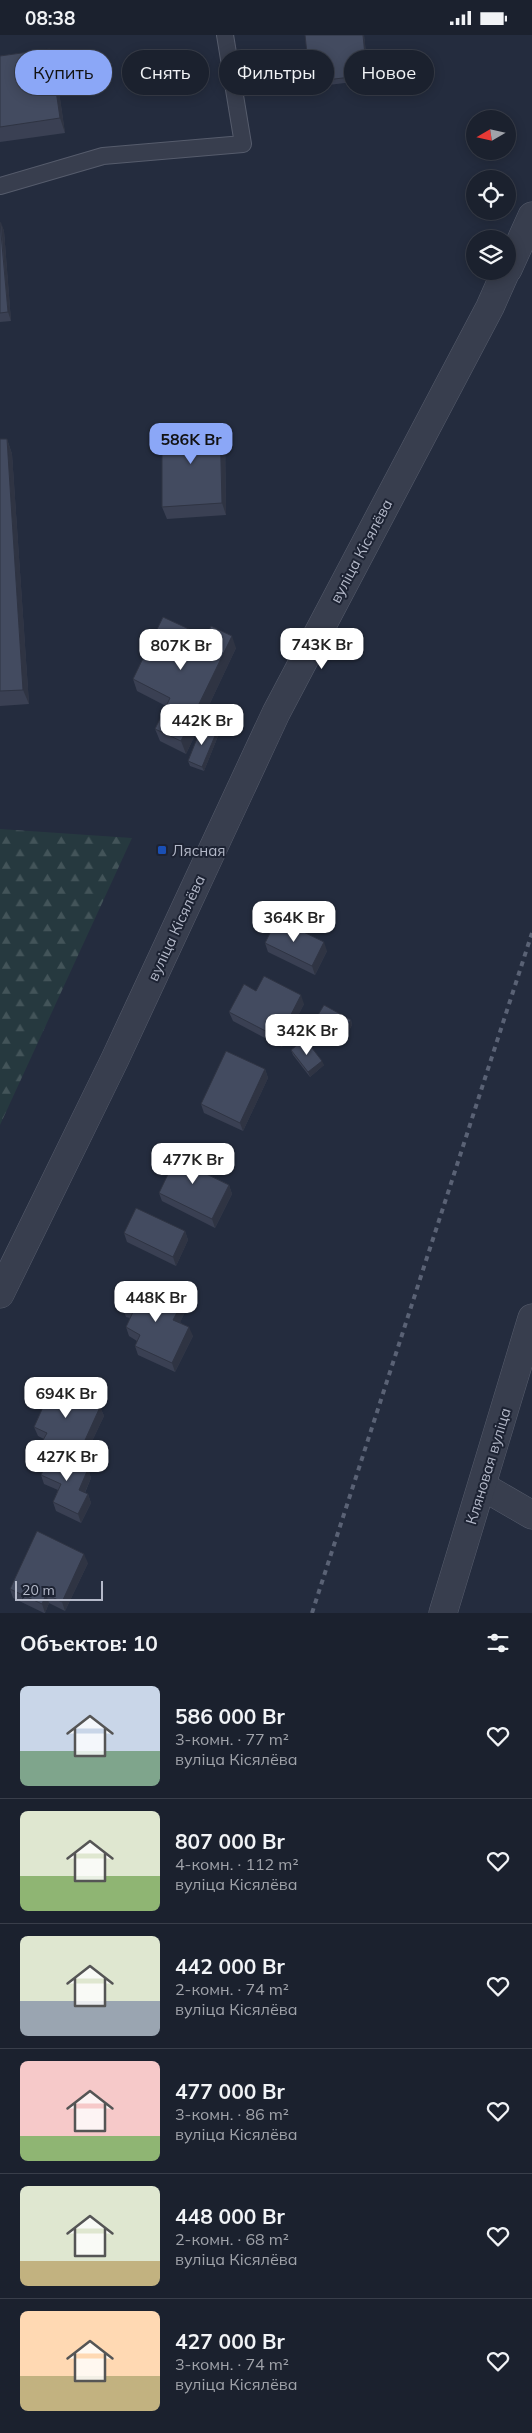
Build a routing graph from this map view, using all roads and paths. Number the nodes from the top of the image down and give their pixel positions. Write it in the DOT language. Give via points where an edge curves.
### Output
graph roads {
  1 [pos="225,35"];
  2 [pos="0,186"];
  3 [pos="532,216"];
  4 [pos="516,251"];
  5 [pos="502,280"];
  6 [pos="0,1293"];
  7 [pos="532,1318"];
  8 [pos="482,1486"];
  9 [pos="532,1515"];
  10 [pos="443,1613"];
  1 -- 2 [label="lane" via="243,144 103,155"];
  3 -- 4 [label="street, вуліца Кісялёва"];
  5 -- 6 [label="street, вуліца Кісялёва" via="276,713 115,1059"];
  7 -- 8 [label="street, Кляновая вуліца"];
  8 -- 9 [label="street"];
  8 -- 10 [label="street, Кляновая вуліца"];
}
